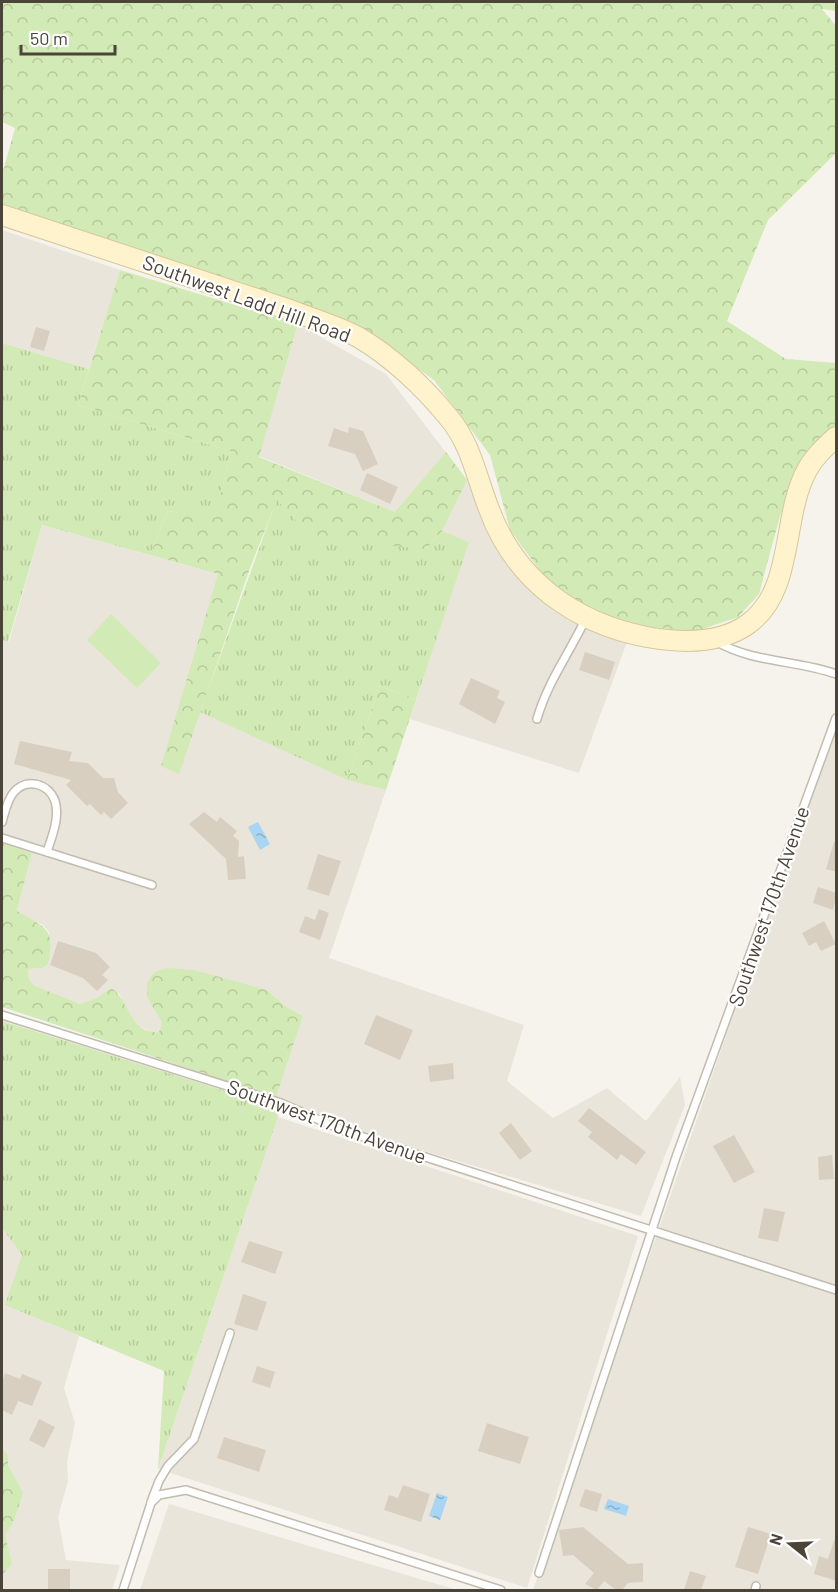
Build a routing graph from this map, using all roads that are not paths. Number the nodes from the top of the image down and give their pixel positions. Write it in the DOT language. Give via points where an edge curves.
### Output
graph roads {
  1 [pos="2,215"];
  2 [pos="837,437"];
  3 [pos="586,618"];
  4 [pos="712,639"];
  5 [pos="837,674"];
  6 [pos="837,718"];
  7 [pos="537,719"];
  8 [pos="2,822"];
  9 [pos="2,838"];
  10 [pos="47,852"];
  11 [pos="152,885"];
  12 [pos="2,1015"];
  13 [pos="652,1229"];
  14 [pos="837,1290"];
  15 [pos="230,1333"];
  16 [pos="151,1503"];
  17 [pos="539,1573"];
  18 [pos="123,1590"];
  19 [pos="501,1590"];
  1 -- 3 [label="street, Southwest Ladd Hill Road" via="291,310 374,347 421,388 455,426 469,452 496,529 519,564 548,594"];
  2 -- 4 [label="street, Southwest Ladd Hill Road" via="814,458 805,474 779,574 765,608 746,626"];
  3 -- 4 [label="street, Southwest Ladd Hill Road" via="668,641"];
  3 -- 7 [label="lane" via="545,690"];
  4 -- 5 [label="lane" via="753,657"];
  6 -- 13 [label="lane, Southwest 170th Avenue"];
  8 -- 10 [label="lane" via="16,789 26,784 46,788 55,801 56,817"];
  9 -- 10 [label="lane"];
  10 -- 11 [label="lane"];
  12 -- 13 [label="lane, Southwest 170th Avenue" via="281,1103 342,1130"];
  13 -- 14 [label="lane, Southwest 170th Avenue"];
  13 -- 17 [label="lane"];
  15 -- 16 [label="lane" via="194,1439 168,1466"];
  16 -- 18 [label="lane"];
  16 -- 19 [label="lane" via="159,1496 186,1490"];
}
